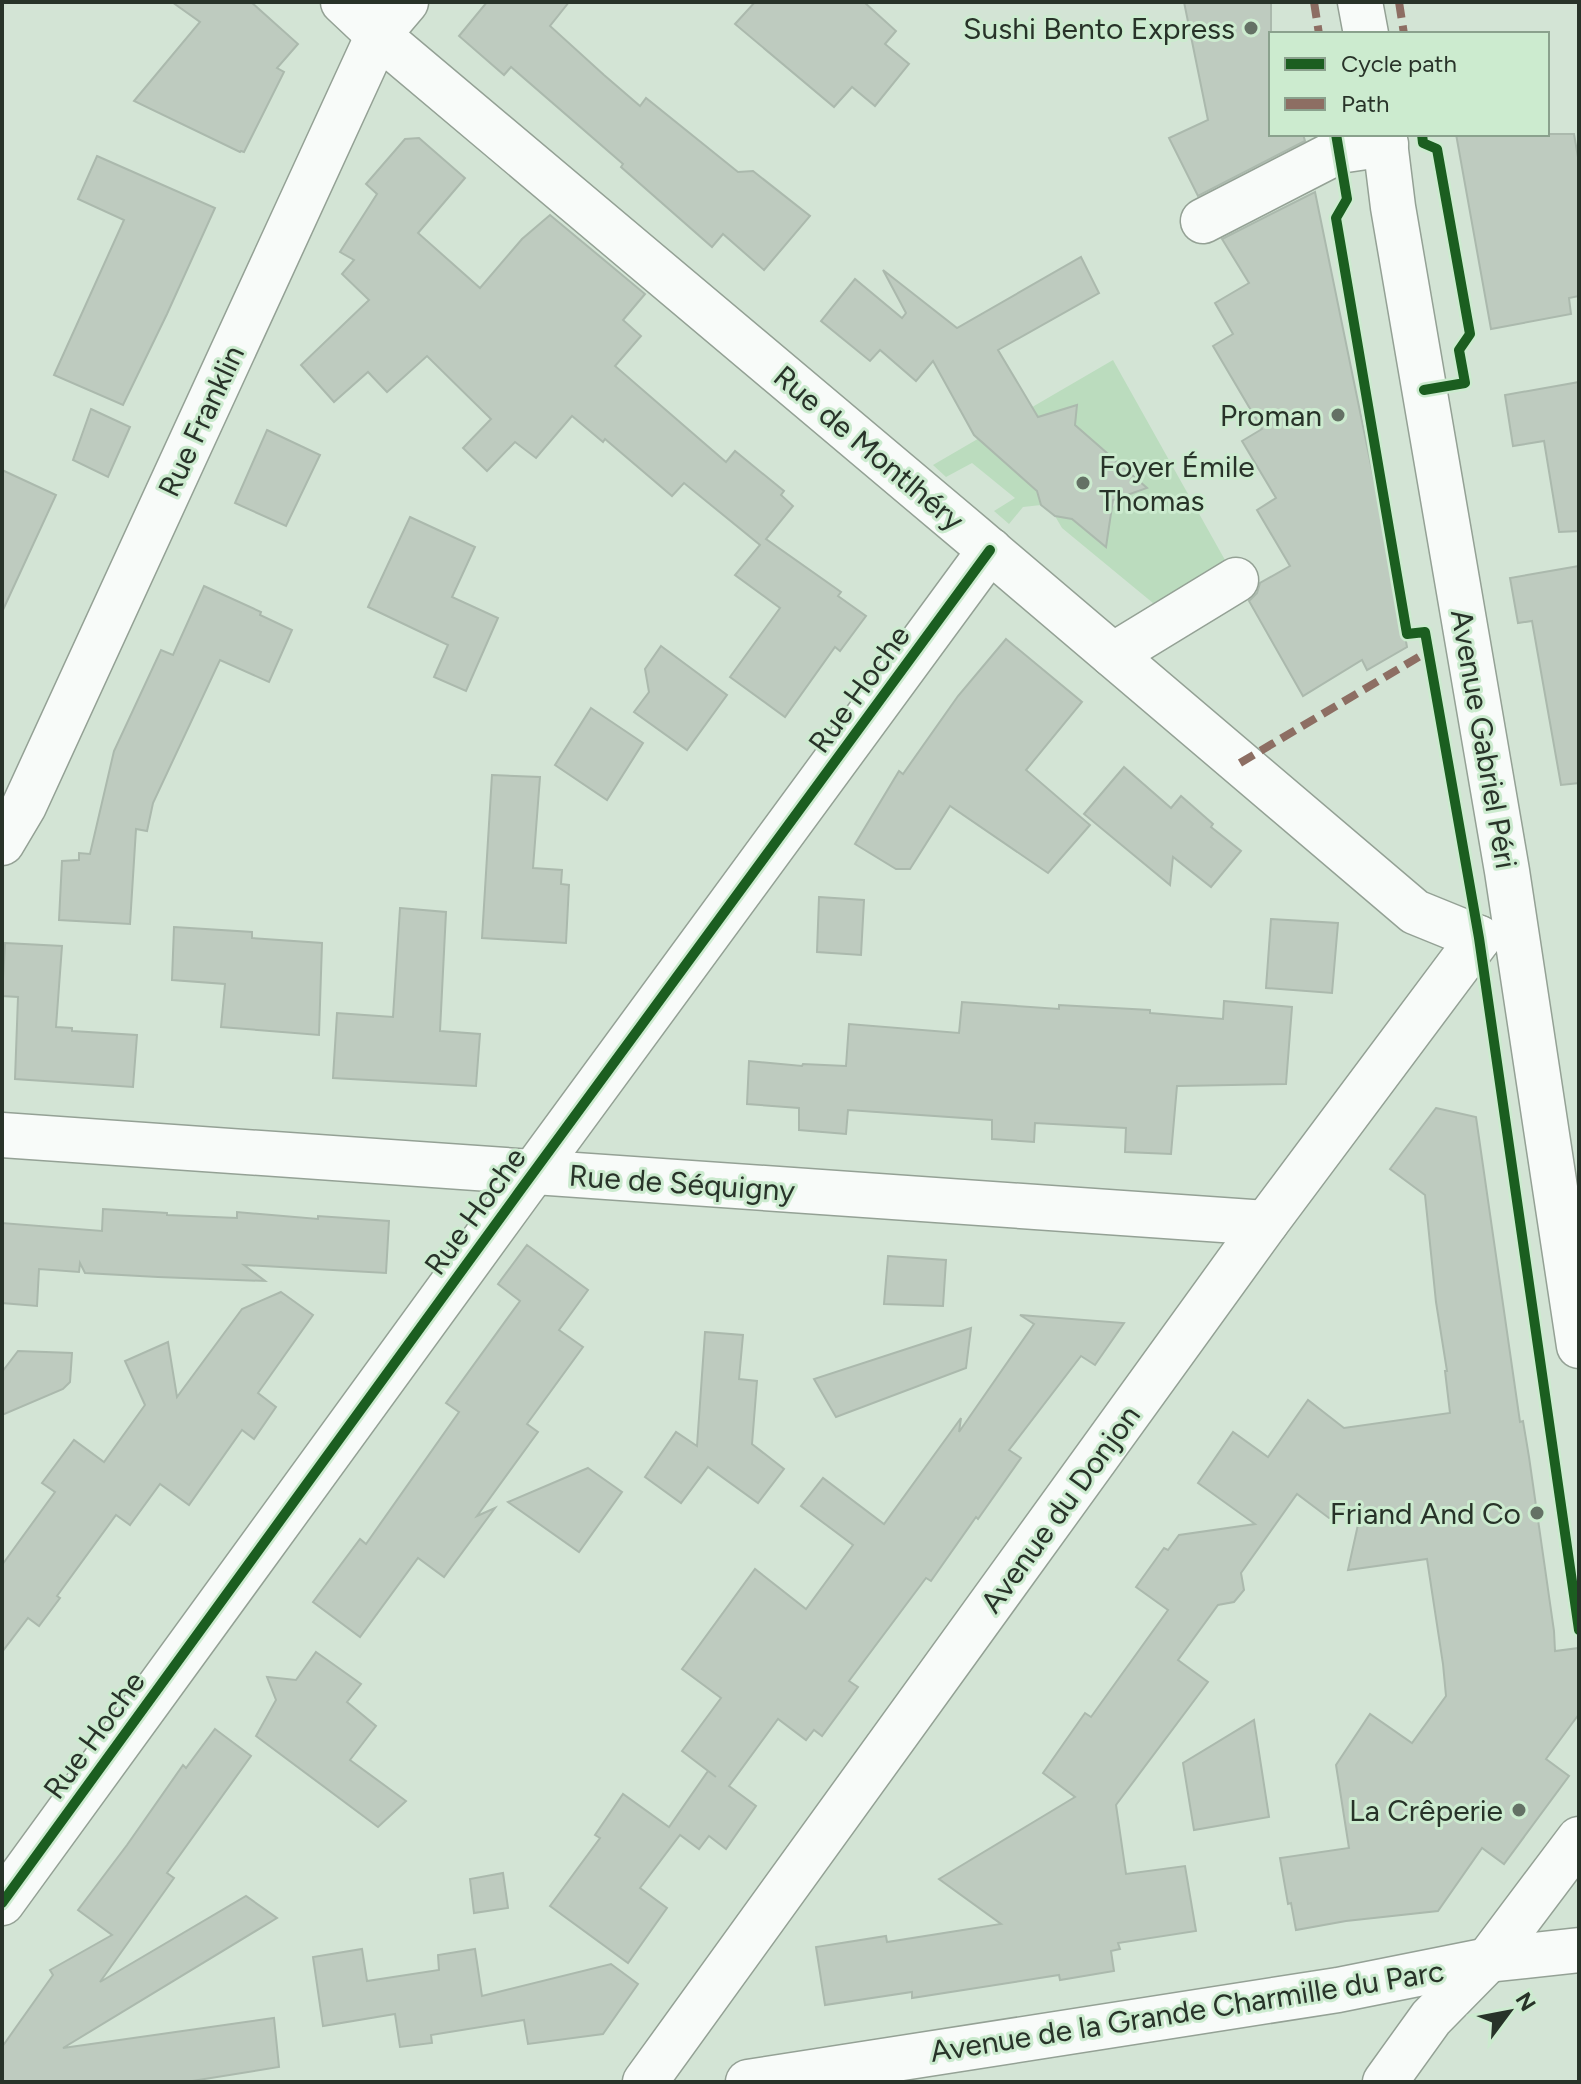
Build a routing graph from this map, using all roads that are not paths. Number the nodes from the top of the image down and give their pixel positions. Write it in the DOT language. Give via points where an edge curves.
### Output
graph roads {
  1 [pos="343,2"];
  2 [pos="406,2"];
  3 [pos="1360,2"];
  4 [pos="1366,32"];
  5 [pos="378,35"];
  6 [pos="1385,139"];
  7 [pos="1203,221"];
  8 [pos="990,550"];
  9 [pos="1236,580"];
  10 [pos="1113,655"];
  11 [pos="2,843"];
  12 [pos="1498,935"];
  13 [pos="2,1135"];
  14 [pos="533,1173"];
  15 [pos="1266,1223"];
  16 [pos="1579,1346"];
  17 [pos="1579,1839"];
  18 [pos="2,1903"];
  19 [pos="1579,1950"];
  20 [pos="1488,1960"];
  21 [pos="645,2082"];
  22 [pos="748,2082"];
  23 [pos="1385,2082"];
  1 -- 5 [label="street, Rue de Montlhéry"];
  2 -- 5 [label="street, Rue Franklin"];
  3 -- 4 [label="street"];
  5 -- 8 [label="street, Rue de Montlhéry"];
  5 -- 11 [label="street, Rue Franklin" via="24,806"];
  6 -- 7 [label="street" via="1339,151"];
  6 -- 12 [label="street, Avenue Gabriel Péri"];
  8 -- 10 [label="street, Rue de Montlhéry"];
  8 -- 14 [label="street, Rue Hoche"];
  9 -- 10 [label="street"];
  10 -- 12 [label="street, Rue de Montlhéry" via="1415,912"];
  12 -- 15 [label="street, Avenue du Donjon"];
  12 -- 16 [label="street, Avenue Gabriel Péri"];
  13 -- 14 [label="street, Rue de Séquigny"];
  14 -- 15 [label="street, Rue de Séquigny"];
  14 -- 18 [label="street, Rue Hoche"];
  15 -- 21 [label="street, Avenue du Donjon"];
  17 -- 20 [label="street"];
  19 -- 20 [label="street, Avenue de la Grande Charmille du Parc"];
  20 -- 22 [label="street, Avenue de la Grande Charmille du Parc" via="1338,1990"];
  20 -- 23 [label="street" via="1431,2018"];
}
